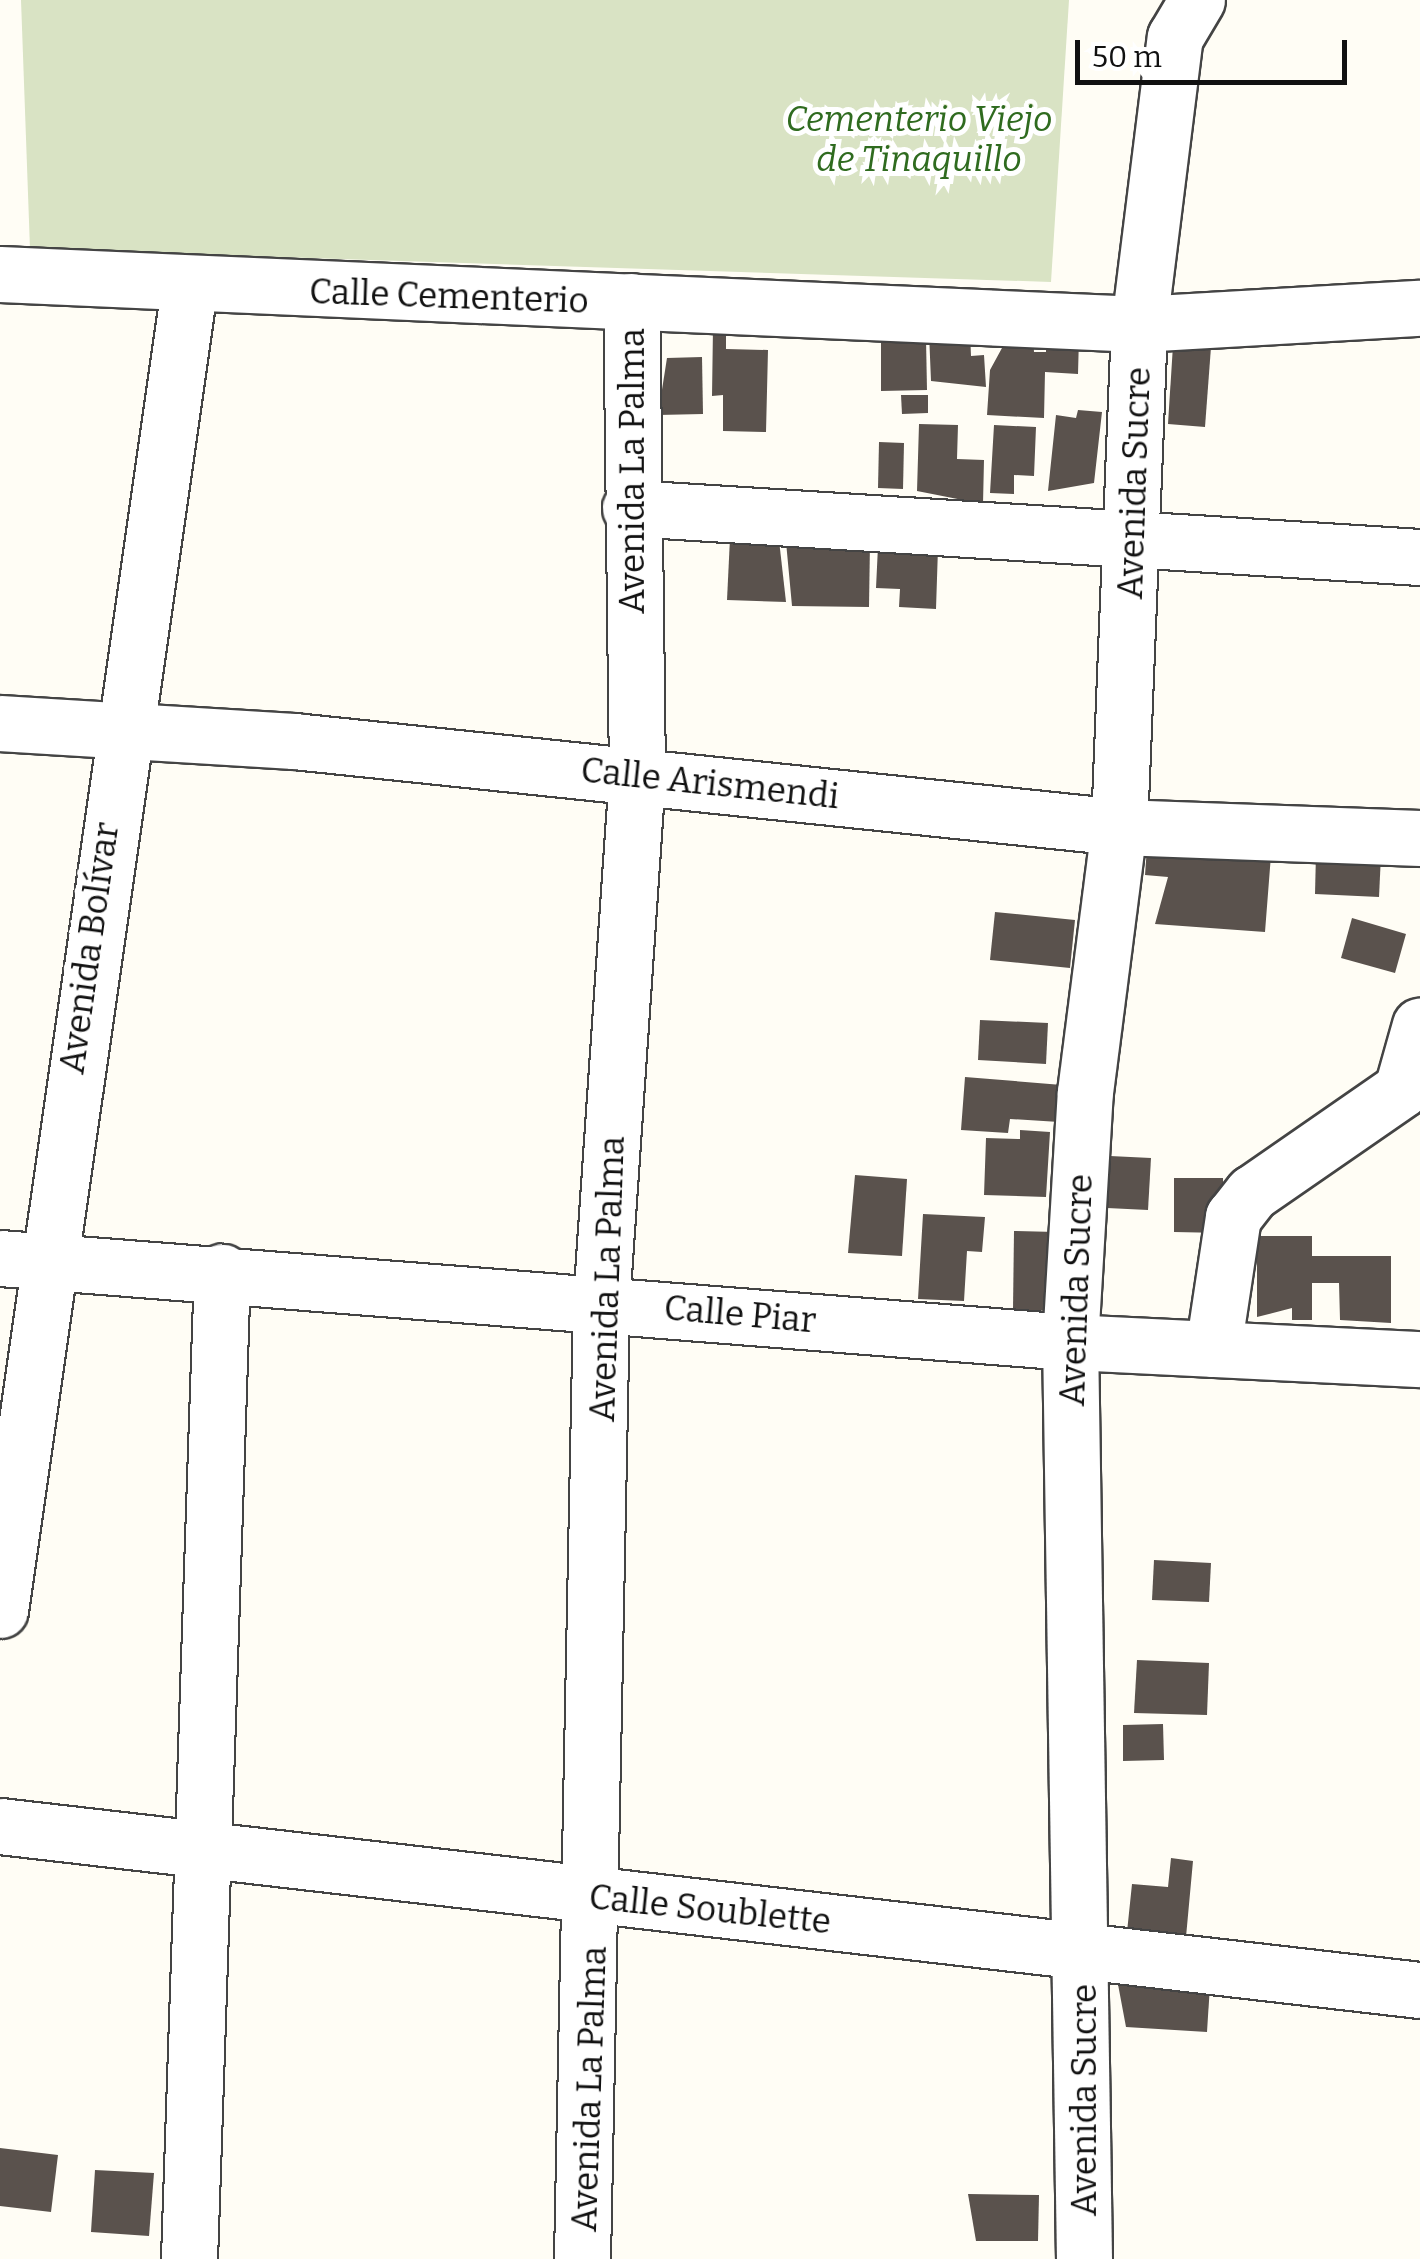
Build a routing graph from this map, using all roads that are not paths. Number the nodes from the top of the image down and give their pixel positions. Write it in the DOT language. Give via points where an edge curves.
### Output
graph roads {
  1 [pos="1197,0"];
  2 [pos="0,274"];
  3 [pos="189,288"];
  4 [pos="631,300"];
  5 [pos="1420,308"];
  6 [pos="1139,324"];
  7 [pos="630,508"];
  8 [pos="1134,541"];
  9 [pos="1420,557"];
  10 [pos="0,722"];
  11 [pos="121,724"];
  12 [pos="637,775"];
  13 [pos="1118,827"];
  14 [pos="1420,838"];
  15 [pos="1420,1024"];
  16 [pos="22,1259"];
  17 [pos="222,1272"];
  18 [pos="601,1303"];
  19 [pos="1070,1342"];
  20 [pos="1213,1349"];
  21 [pos="1420,1360"];
  22 [pos="0,1610"];
  23 [pos="0,1826"];
  24 [pos="201,1854"];
  25 [pos="596,1898"];
  26 [pos="1084,1949"];
  27 [pos="1420,1990"];
  28 [pos="190,2259"];
  29 [pos="582,2259"];
  30 [pos="1084,2259"];
  1 -- 6 [label="street, Avenida Sucre" via="1176,37"];
  2 -- 3 [label="street, Calle Cementerio"];
  3 -- 4 [label="street, Calle Cementerio"];
  3 -- 11 [label="street, Avenida Bolívar"];
  4 -- 6 [label="street, Calle Cementerio"];
  4 -- 7 [label="street, Avenida La Palma"];
  5 -- 6 [label="street, Calle Cementerio"];
  6 -- 8 [label="street, Avenida Sucre"];
  7 -- 8 [label="street"];
  7 -- 12 [label="street, Avenida La Palma"];
  8 -- 9 [label="street"];
  8 -- 13 [label="street, Avenida Sucre"];
  10 -- 11 [label="street, Calle Arismendi"];
  11 -- 12 [label="street, Calle Arismendi"];
  11 -- 16 [label="street, Avenida Bolívar"];
  12 -- 13 [label="street, Calle Arismendi"];
  12 -- 18 [label="street, Avenida La Palma"];
  13 -- 14 [label="street, Calle Arismendi"];
  13 -- 19 [label="street, Avenida Sucre" via="1085,1092"];
  15 -- 20 [label="street" via="1402,1089 1252,1193 1233,1217"];
  16 -- 17 [label="street, Calle Piar"];
  16 -- 22 [label="street, Avenida Bolívar"];
  17 -- 18 [label="street, Calle Piar"];
  17 -- 24 [label="street"];
  18 -- 19 [label="street, Calle Piar"];
  18 -- 25 [label="street, Avenida La Palma"];
  19 -- 20 [label="street, Calle Piar"];
  19 -- 26 [label="street, Avenida Sucre"];
  20 -- 21 [label="street, Calle Piar"];
  23 -- 24 [label="street, Calle Soublette"];
  24 -- 25 [label="street, Calle Soublette"];
  24 -- 28 [label="street"];
  25 -- 26 [label="street, Calle Soublette"];
  25 -- 29 [label="street, Avenida La Palma"];
  26 -- 27 [label="street, Calle Soublette"];
  26 -- 30 [label="street, Avenida Sucre"];
}
